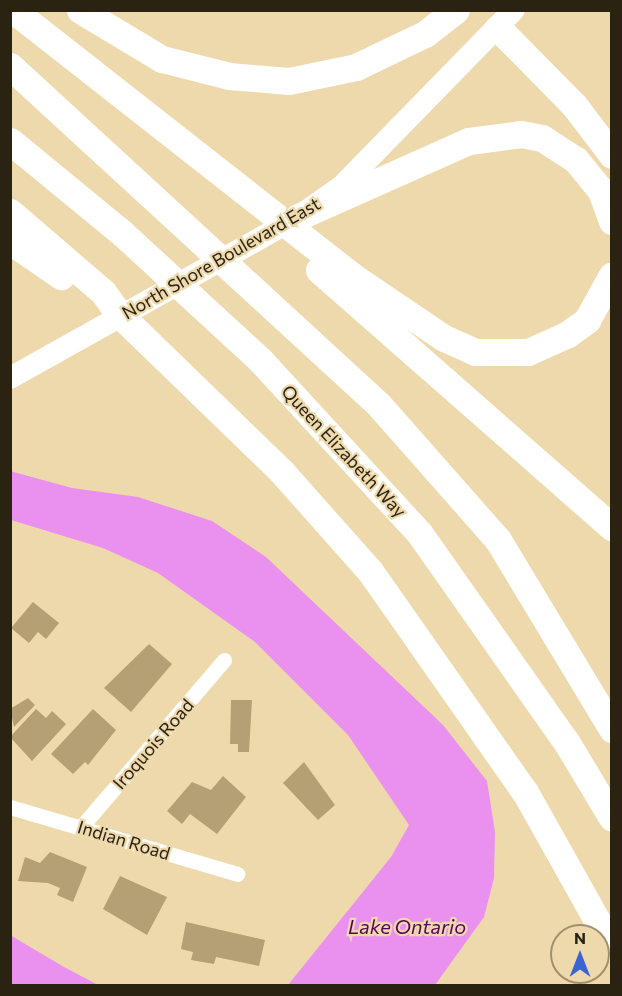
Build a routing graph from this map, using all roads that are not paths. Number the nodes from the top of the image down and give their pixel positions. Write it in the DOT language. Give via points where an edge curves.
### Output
graph roads {
  1 [pos="13,10"];
  2 [pos="80,10"];
  3 [pos="456,10"];
  4 [pos="506,20"];
  5 [pos="10,66"];
  6 [pos="10,141"];
  7 [pos="612,155"];
  8 [pos="10,212"];
  9 [pos="298,217"];
  10 [pos="612,221"];
  11 [pos="10,241"];
  12 [pos="317,258"];
  13 [pos="61,266"];
  14 [pos="612,275"];
  15 [pos="10,378"];
  16 [pos="612,527"];
  17 [pos="224,660"];
  18 [pos="612,729"];
  19 [pos="10,807"];
  20 [pos="612,818"];
  21 [pos="81,827"];
  22 [pos="237,874"];
  23 [pos="612,947"];
  1 -- 12 [label="highway" via="142,111"];
  2 -- 3 [label="highway" via="180,64 229,76 289,81 356,68 425,34"];
  4 -- 7 [label="highway"];
  4 -- 9 [label="main road, North Shore Boulevard East" via="342,186"];
  5 -- 18 [label="highway" via="379,405 498,540"];
  6 -- 20 [label="highway, Queen Elizabeth Way" via="122,233 261,361 420,534 567,743"];
  8 -- 13 [label="highway"];
  9 -- 10 [label="highway" via="469,141 521,134 542,138 576,160 601,191"];
  9 -- 15 [label="main road, North Shore Boulevard East"];
  11 -- 13 [label="highway"];
  12 -- 14 [label="highway" via="444,338 490,354 528,352 568,334 587,320"];
  12 -- 16 [label="highway"];
  13 -- 23 [label="highway" via="118,314 282,472 370,571 459,690 525,792"];
  17 -- 21 [label="street, Iroquois Road"];
  19 -- 21 [label="street, Indian Road"];
  21 -- 22 [label="street, Indian Road"];
}
